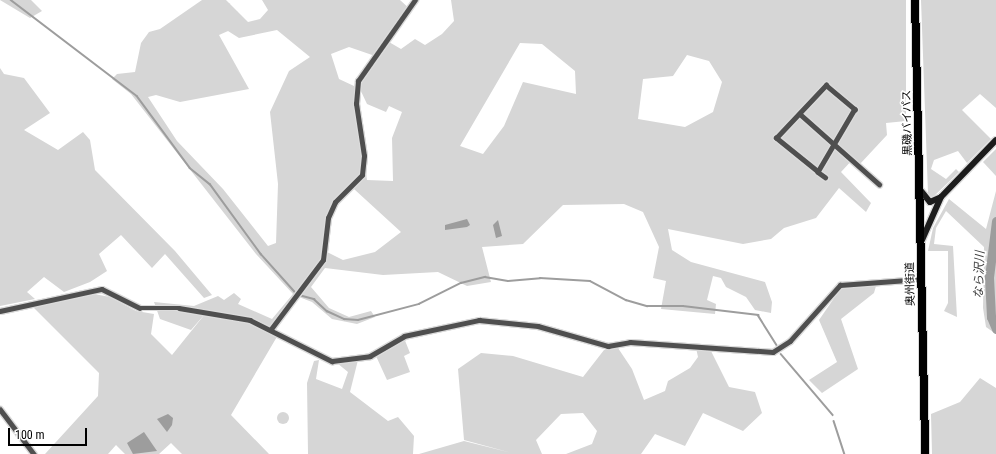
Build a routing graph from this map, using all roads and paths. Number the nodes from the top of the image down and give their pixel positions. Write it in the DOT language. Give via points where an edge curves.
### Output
graph roads {
  1 [pos="415,0"];
  2 [pos="915,0"];
  3 [pos="800,114"];
  4 [pos="996,140"];
  5 [pos="835,144"];
  6 [pos="818,172"];
  7 [pos="825,177"];
  8 [pos="879,184"];
  9 [pos="921,191"];
  10 [pos="941,197"];
  11 [pos="921,245"];
  12 [pos="921,279"];
  13 [pos="0,311"];
  14 [pos="271,329"];
  15 [pos="0,409"];
  16 [pos="34,454"];
  17 [pos="924,454"];
  1 -- 14 [label="street" via="358,81 356,104 364,156 362,175 332,207 323,260"];
  2 -- 9 [label="highway, 黒磯バイパス"];
  3 -- 5 [label="street"];
  3 -- 5 [label="street" via="826,85 854,106"];
  3 -- 6 [label="street" via="776,141"];
  4 -- 10 [label="main road, 奥州街道"];
  5 -- 6 [label="street"];
  5 -- 8 [label="street"];
  6 -- 7 [label="street"];
  9 -- 10 [label="main road" via="930,202"];
  9 -- 11 [label="highway, 黒磯バイパス"];
  10 -- 11 [label="main road, 奥州街道" via="928,220"];
  11 -- 12 [label="highway, 奥州街道"];
  12 -- 14 [label="street" via="840,285 795,337 773,352 630,342 608,346 538,326 479,320 404,336 370,356 332,361 312,354"];
  12 -- 17 [label="highway, 奥州街道"];
  13 -- 14 [label="street" via="102,289 140,308 179,308 243,318"];
  15 -- 16 [label="street"];
}
